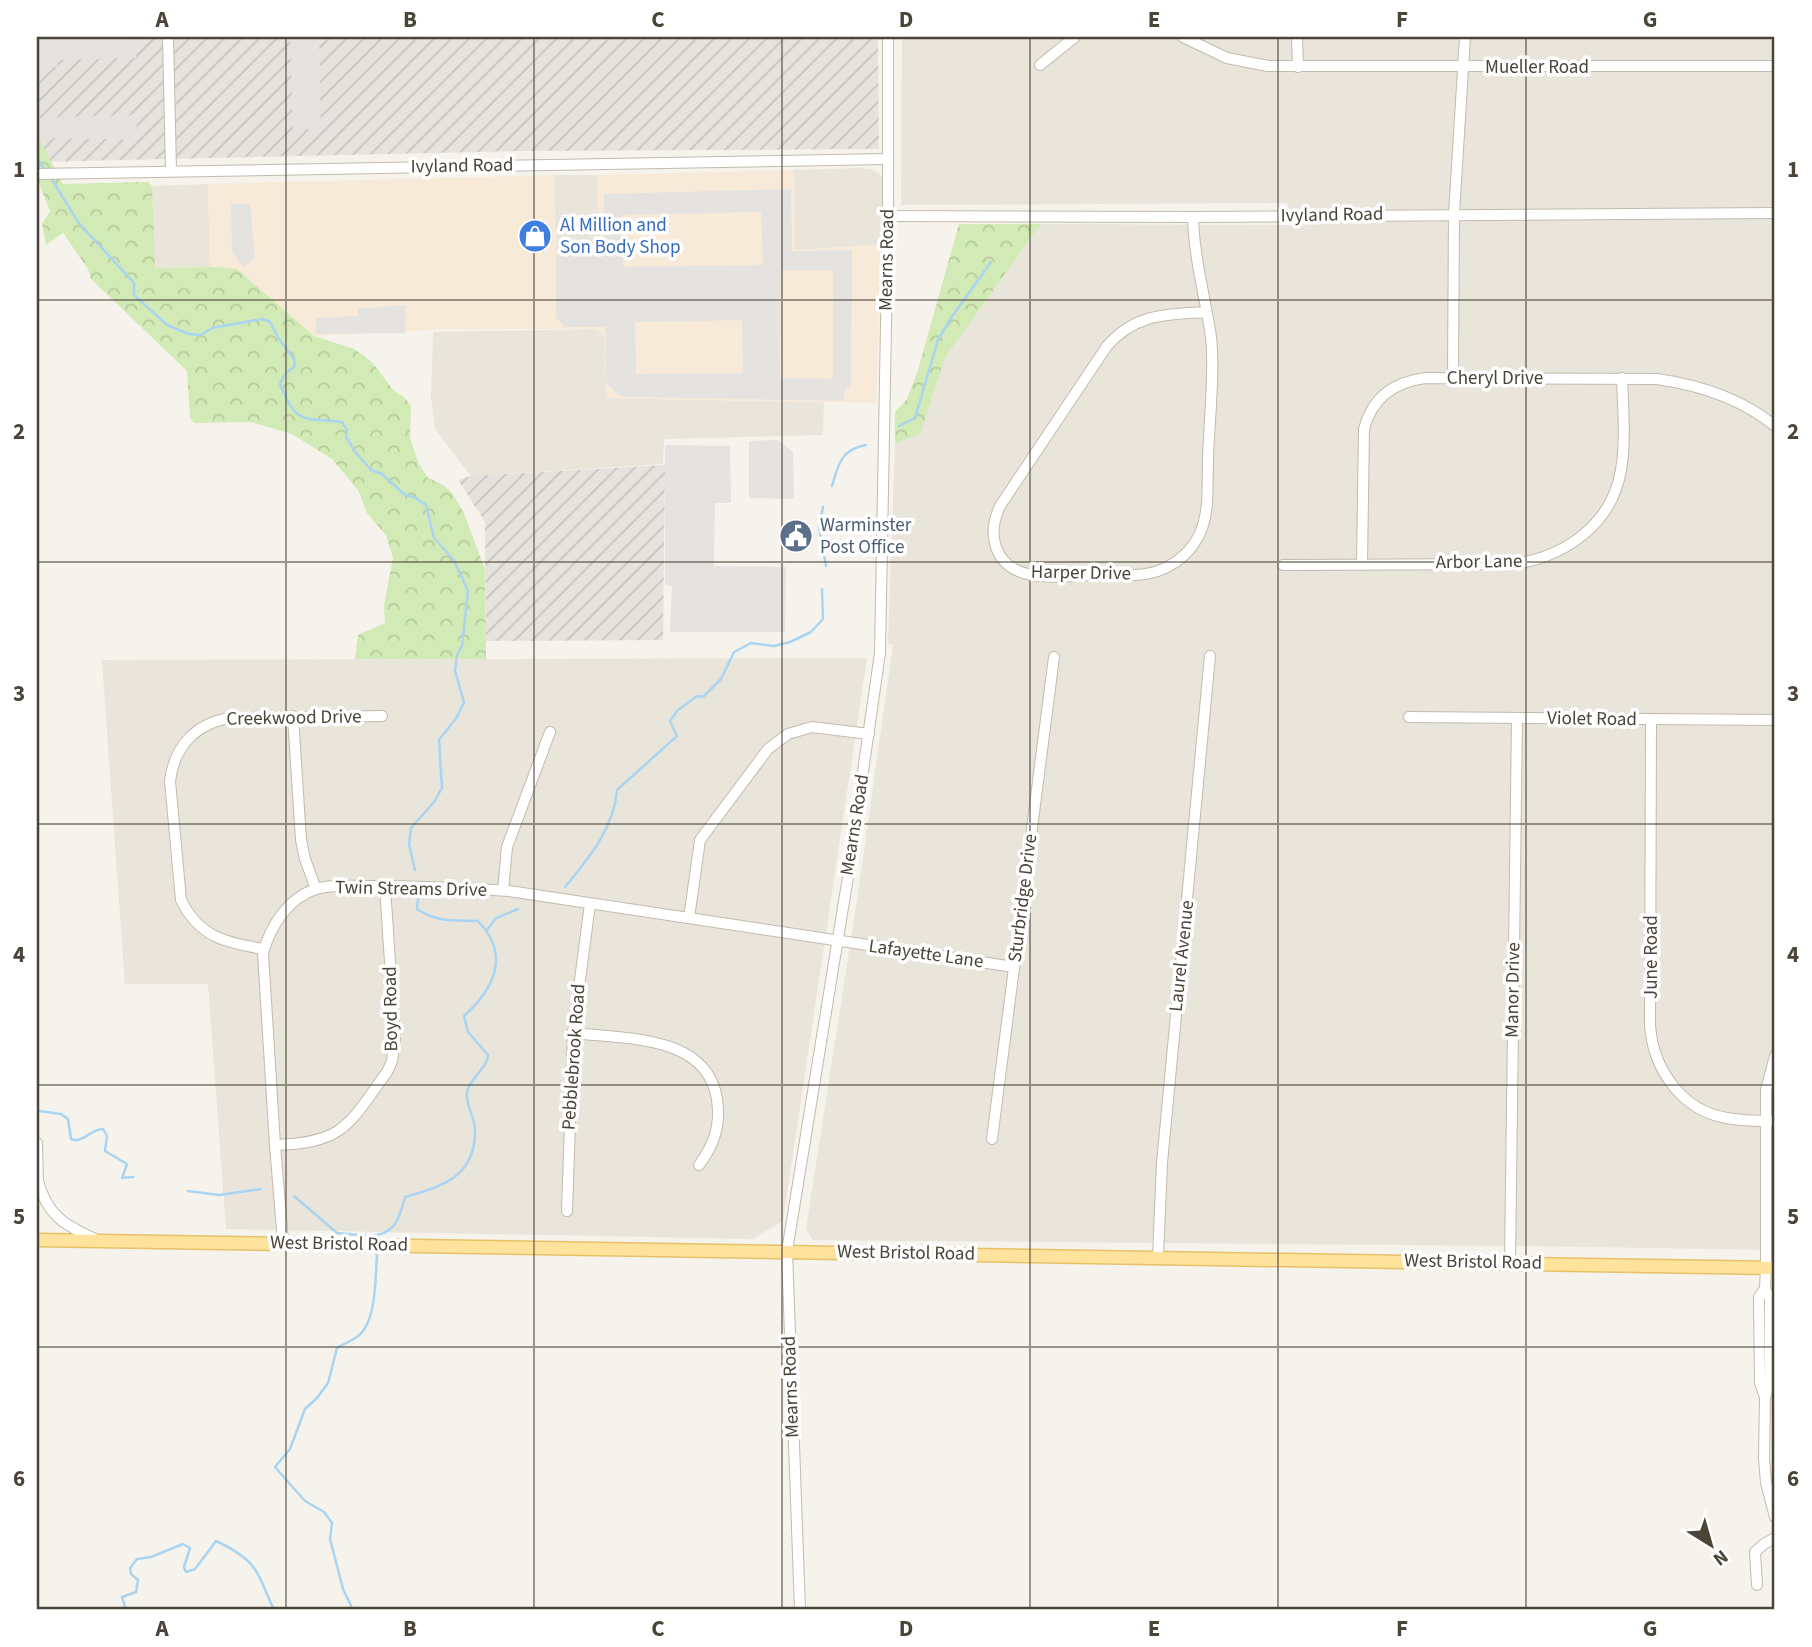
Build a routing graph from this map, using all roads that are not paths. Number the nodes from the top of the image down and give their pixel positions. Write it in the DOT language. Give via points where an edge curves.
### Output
graph roads {
  1 [pos="168,37"];
  2 [pos="888,37"];
  3 [pos="1075,37"];
  4 [pos="1183,37"];
  5 [pos="1297,37"];
  6 [pos="1465,37"];
  7 [pos="1040,65"];
  8 [pos="1465,66"];
  9 [pos="1775,66"];
  10 [pos="1298,67"];
  11 [pos="888,159"];
  12 [pos="171,171"];
  13 [pos="40,174"];
  14 [pos="1775,213"];
  15 [pos="1454,214"];
  16 [pos="888,216"];
  17 [pos="1193,217"];
  18 [pos="1206,312"];
  19 [pos="1453,378"];
  20 [pos="1622,378"];
  21 [pos="1775,426"];
  22 [pos="1362,564"];
  23 [pos="1283,565"];
  24 [pos="1210,656"];
  25 [pos="1054,657"];
  26 [pos="293,716"];
  27 [pos="382,716"];
  28 [pos="1409,717"];
  29 [pos="1517,718"];
  30 [pos="1651,719"];
  31 [pos="1775,720"];
  32 [pos="550,732"];
  33 [pos="869,734"];
  34 [pos="385,886"];
  35 [pos="316,889"];
  36 [pos="503,890"];
  37 [pos="590,904"];
  38 [pos="689,918"];
  39 [pos="837,940"];
  40 [pos="264,949"];
  41 [pos="1014,967"];
  42 [pos="573,1033"];
  43 [pos="1775,1056"];
  44 [pos="1770,1121"];
  45 [pos="992,1139"];
  46 [pos="37,1143"];
  47 [pos="275,1144"];
  48 [pos="699,1165"];
  49 [pos="38,1181"];
  50 [pos="37,1196"];
  51 [pos="567,1211"];
  52 [pos="37,1240"];
  53 [pos="99,1241"];
  54 [pos="284,1242"];
  55 [pos="787,1251"];
  56 [pos="1158,1257"];
  57 [pos="1510,1262"];
  58 [pos="1771,1268"];
  59 [pos="1770,1397"];
  60 [pos="1775,1517"];
  61 [pos="1775,1538"];
  62 [pos="1756,1585"];
  63 [pos="800,1610"];
  1 -- 12 [label="street"];
  2 -- 11 [label="street, Mearns Road"];
  3 -- 7 [label="street"];
  4 -- 10 [label="street, Mueller Road" via="1235,60"];
  5 -- 10 [label="street"];
  6 -- 8 [label="street"];
  8 -- 9 [label="street, Mueller Road"];
  8 -- 10 [label="street, Mueller Road"];
  8 -- 15 [label="street"];
  11 -- 12 [label="street, Ivyland Road"];
  11 -- 16 [label="street, Mearns Road"];
  12 -- 13 [label="street, Ivyland Road"];
  14 -- 15 [label="street, Ivyland Road"];
  15 -- 17 [label="street, Ivyland Road"];
  15 -- 19 [label="street"];
  16 -- 17 [label="street, Ivyland Road"];
  16 -- 33 [label="street, Mearns Road" via="880,653"];
  17 -- 18 [label="street, Harper Drive"];
  18 -- 18 [label="street, Harper Drive" via="1211,340 1205,518 1189,550 1178,561 1149,574 1046,577 1011,568 999,556 993,538 994,519 1107,346 1136,322"];
  19 -- 20 [label="street, Cheryl Drive"];
  19 -- 22 [label="street, Cheryl Drive" via="1400,383 1381,397 1367,417 1362,443"];
  20 -- 21 [label="street, Cheryl Drive" via="1669,381 1705,390 1748,407"];
  20 -- 22 [label="street, Arbor Lane" via="1618,485 1606,509 1573,543 1547,557 1515,564"];
  22 -- 23 [label="street, Arbor Lane"];
  24 -- 56 [label="street, Laurel Avenue" via="1162,1163"];
  25 -- 41 [label="street, Sturbridge Drive"];
  26 -- 27 [label="street, Creekwood Drive"];
  26 -- 35 [label="street" via="301,840"];
  26 -- 40 [label="street, Creekwood Drive" via="207,723 188,737 171,769 178,891 187,913 216,937"];
  28 -- 29 [label="street, Violet Road"];
  29 -- 30 [label="street, Violet Road"];
  29 -- 57 [label="street, Manor Drive"];
  30 -- 31 [label="street, Violet Road"];
  30 -- 44 [label="street, June Road" via="1653,1048 1673,1087 1692,1104 1727,1119"];
  32 -- 36 [label="street" via="507,847"];
  33 -- 38 [label="street" via="812,727 788,734 768,749 700,840"];
  33 -- 39 [label="street, Mearns Road"];
  34 -- 35 [label="street, Twin Streams Drive"];
  34 -- 36 [label="street, Twin Streams Drive"];
  34 -- 47 [label="street, Boyd Road" via="395,1039 392,1061 342,1130 314,1142"];
  35 -- 40 [label="street, Twin Streams Drive" via="281,915"];
  36 -- 37 [label="street, Twin Streams Drive"];
  37 -- 38 [label="street, Twin Streams Drive"];
  37 -- 42 [label="street, Pebblebrook Road"];
  38 -- 39 [label="street, Twin Streams Drive"];
  39 -- 41 [label="street, Lafayette Lane"];
  39 -- 55 [label="street, Mearns Road"];
  40 -- 47 [label="street, Twin Streams Drive"];
  41 -- 45 [label="street, Sturbridge Drive"];
  42 -- 48 [label="street" via="667,1046 704,1068 716,1093 718,1124"];
  42 -- 51 [label="street, Pebblebrook Road"];
  43 -- 44 [label="street" via="1766,1090"];
  44 -- 58 [label="street"];
  46 -- 49 [label="street"];
  47 -- 54 [label="street, Twin Streams Drive"];
  49 -- 50 [label="street"];
  49 -- 53 [label="street" via="43,1199 58,1219"];
  52 -- 53 [label="main road, West Bristol Road"];
  53 -- 54 [label="main road, West Bristol Road"];
  54 -- 55 [label="main road, West Bristol Road"];
  55 -- 56 [label="main road, West Bristol Road"];
  55 -- 63 [label="street, Mearns Road"];
  56 -- 57 [label="main road, West Bristol Road"];
  57 -- 58 [label="main road, West Bristol Road"];
  58 -- 59 [label="street" via="1765,1289 1770,1299"];
  59 -- 60 [label="street" via="1764,1450"];
  61 -- 62 [label="street" via="1755,1552"];
}
